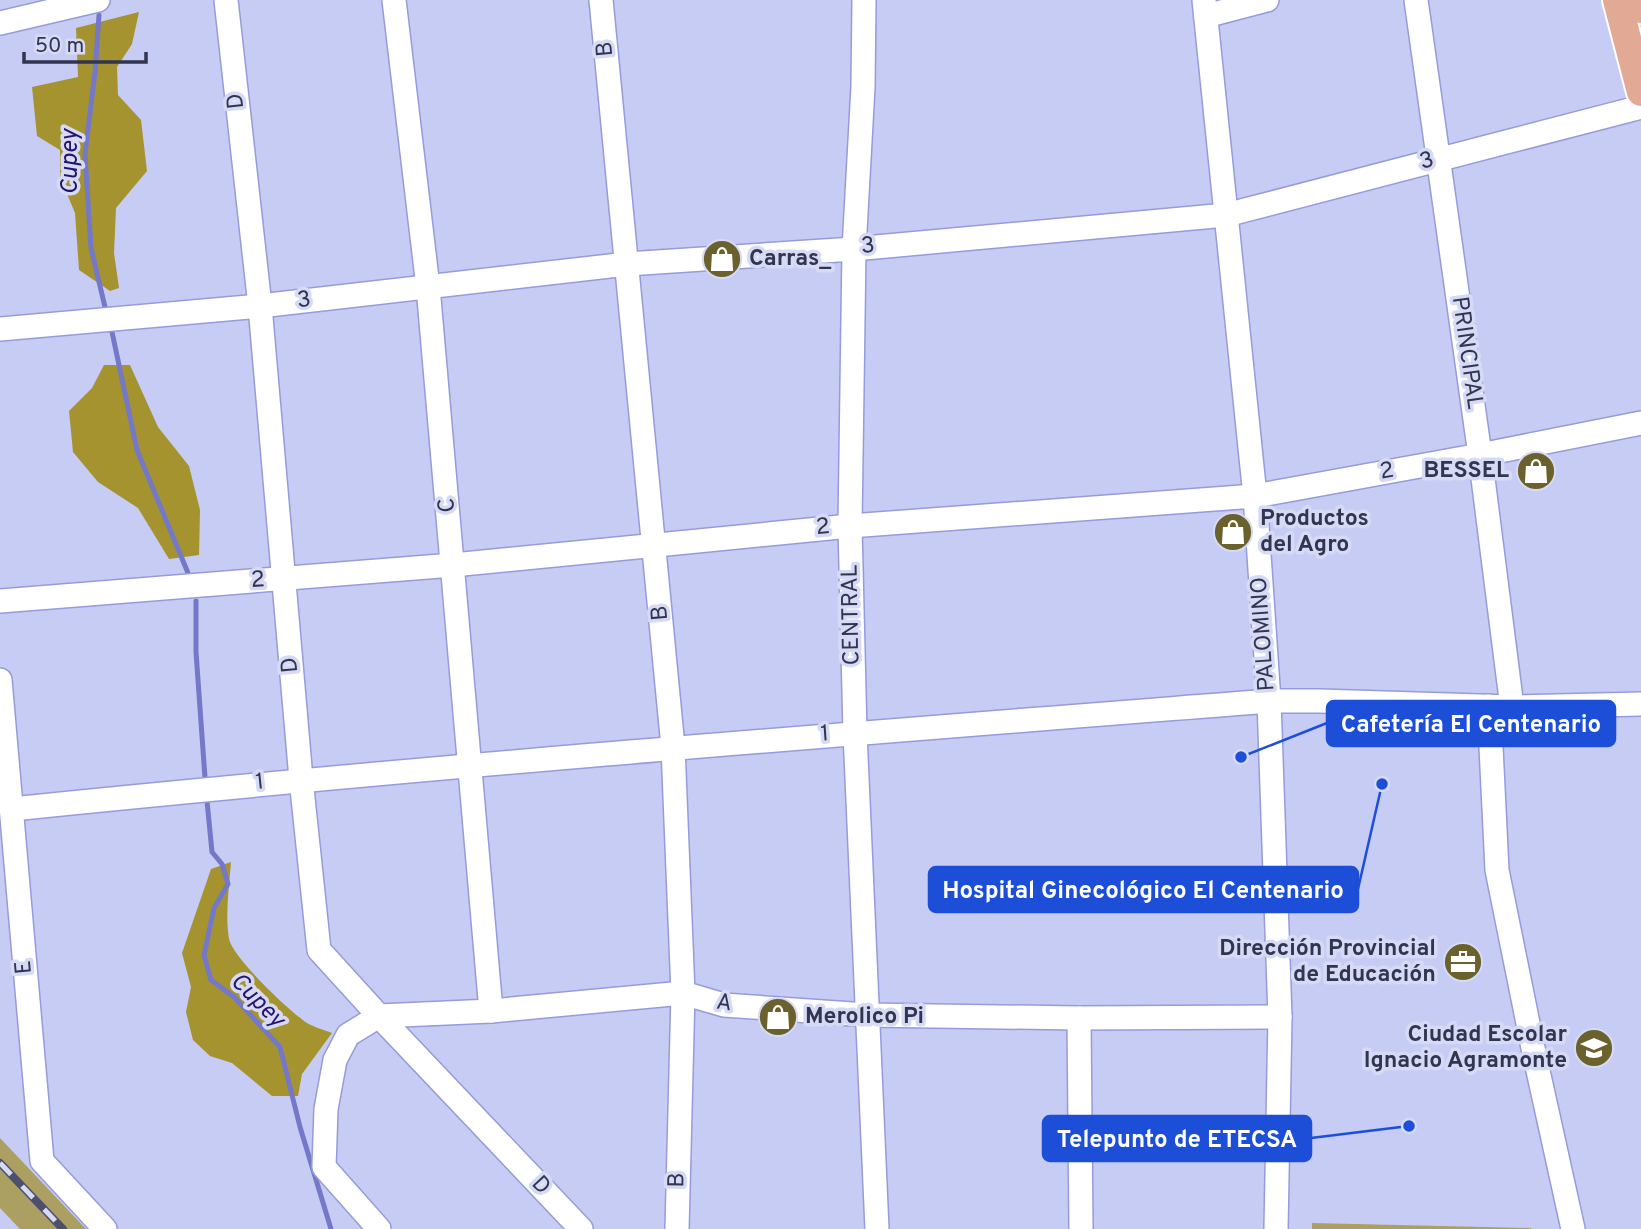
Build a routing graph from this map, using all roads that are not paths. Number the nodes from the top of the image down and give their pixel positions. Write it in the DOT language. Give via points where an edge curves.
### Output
graph roads {
  1 [pos="98,0"];
  2 [pos="226,0"];
  3 [pos="394,0"];
  4 [pos="601,0"];
  5 [pos="863,0"];
  6 [pos="1267,0"];
  7 [pos="1416,0"];
  8 [pos="1617,0"];
  9 [pos="1639,0"];
  10 [pos="1205,8"];
  11 [pos="1641,9"];
  12 [pos="0,23"];
  13 [pos="1641,92"];
  14 [pos="1641,107"];
  15 [pos="1439,159"];
  16 [pos="1226,215"];
  17 [pos="854,248"];
  18 [pos="627,264"];
  19 [pos="428,287"];
  20 [pos="260,306"];
  21 [pos="0,329"];
  22 [pos="1641,423"];
  23 [pos="1480,455"];
  24 [pos="1255,496"];
  25 [pos="850,526"];
  26 [pos="655,545"];
  27 [pos="453,565"];
  28 [pos="283,579"];
  29 [pos="0,601"];
  30 [pos="0,680"];
  31 [pos="1269,701"];
  32 [pos="1641,704"];
  33 [pos="1489,706"];
  34 [pos="1512,707"];
  35 [pos="855,733"];
  36 [pos="673,747"];
  37 [pos="470,766"];
  38 [pos="301,779"];
  39 [pos="12,809"];
  40 [pos="683,993"];
  41 [pos="491,1011"];
  42 [pos="867,1015"];
  43 [pos="379,1016"];
  44 [pos="1280,1017"];
  45 [pos="1079,1018"];
  46 [pos="105,1229"];
  47 [pos="379,1229"];
  48 [pos="581,1229"];
  49 [pos="677,1229"];
  50 [pos="877,1229"];
  51 [pos="1081,1229"];
  52 [pos="1276,1229"];
  53 [pos="1573,1229"];
  1 -- 12 [label="street"];
  2 -- 20 [label="street, D"];
  3 -- 19 [label="street, C"];
  4 -- 18 [label="street, B"];
  5 -- 17 [label="street, CENTRAL"];
  6 -- 10 [label="street"];
  7 -- 15 [label="street, PRINCIPAL"];
  8 -- 13 [label="main road"];
  9 -- 11 [label="main road"];
  10 -- 16 [label="street, PALOMINO"];
  14 -- 15 [label="street, 3"];
  15 -- 16 [label="street, 3"];
  15 -- 23 [label="street, PRINCIPAL"];
  16 -- 17 [label="street, 3"];
  16 -- 24 [label="street, PALOMINO"];
  17 -- 18 [label="street, 3"];
  17 -- 25 [label="street, CENTRAL"];
  18 -- 19 [label="street, 3"];
  18 -- 26 [label="street, B"];
  19 -- 20 [label="street, 3"];
  19 -- 27 [label="street, C"];
  20 -- 21 [label="street, 3"];
  20 -- 28 [label="street, D"];
  22 -- 23 [label="street, 2"];
  23 -- 24 [label="street, 2"];
  23 -- 34 [label="street, PRINCIPAL"];
  24 -- 25 [label="street, 2"];
  24 -- 31 [label="street, PALOMINO"];
  25 -- 26 [label="street, 2"];
  25 -- 35 [label="street, CENTRAL"];
  26 -- 27 [label="street, 2"];
  26 -- 36 [label="street, B"];
  27 -- 28 [label="street, 2"];
  27 -- 37 [label="street, C"];
  28 -- 29 [label="street, 2"];
  28 -- 38 [label="street, D"];
  30 -- 39 [label="street, E"];
  31 -- 33 [label="street, 1"];
  31 -- 35 [label="street, 1"];
  31 -- 44 [label="street, PALOMINO"];
  32 -- 34 [label="street, 1"];
  33 -- 34 [label="street, 1"];
  33 -- 53 [label="street" via="1497,870"];
  35 -- 36 [label="street, 1"];
  35 -- 42 [label="street, CENTRAL"];
  36 -- 37 [label="street, 1"];
  36 -- 40 [label="street, B"];
  37 -- 38 [label="street, 1"];
  37 -- 41 [label="street, C"];
  38 -- 39 [label="street, 1"];
  38 -- 43 [label="street, D" via="319,950"];
  39 -- 46 [label="street, E" via="42,1161"];
  40 -- 41 [label="street, A"];
  40 -- 42 [label="street, A" via="724,1005"];
  40 -- 49 [label="street, B"];
  41 -- 43 [label="street, A"];
  42 -- 45 [label="street, A"];
  42 -- 50 [label="street, CENTRAL"];
  43 -- 47 [label="street" via="348,1035 335,1060 326,1109 324,1167"];
  43 -- 48 [label="street, D"];
  44 -- 45 [label="street, A"];
  44 -- 52 [label="street, PALOMINO"];
  45 -- 51 [label="street"];
}
